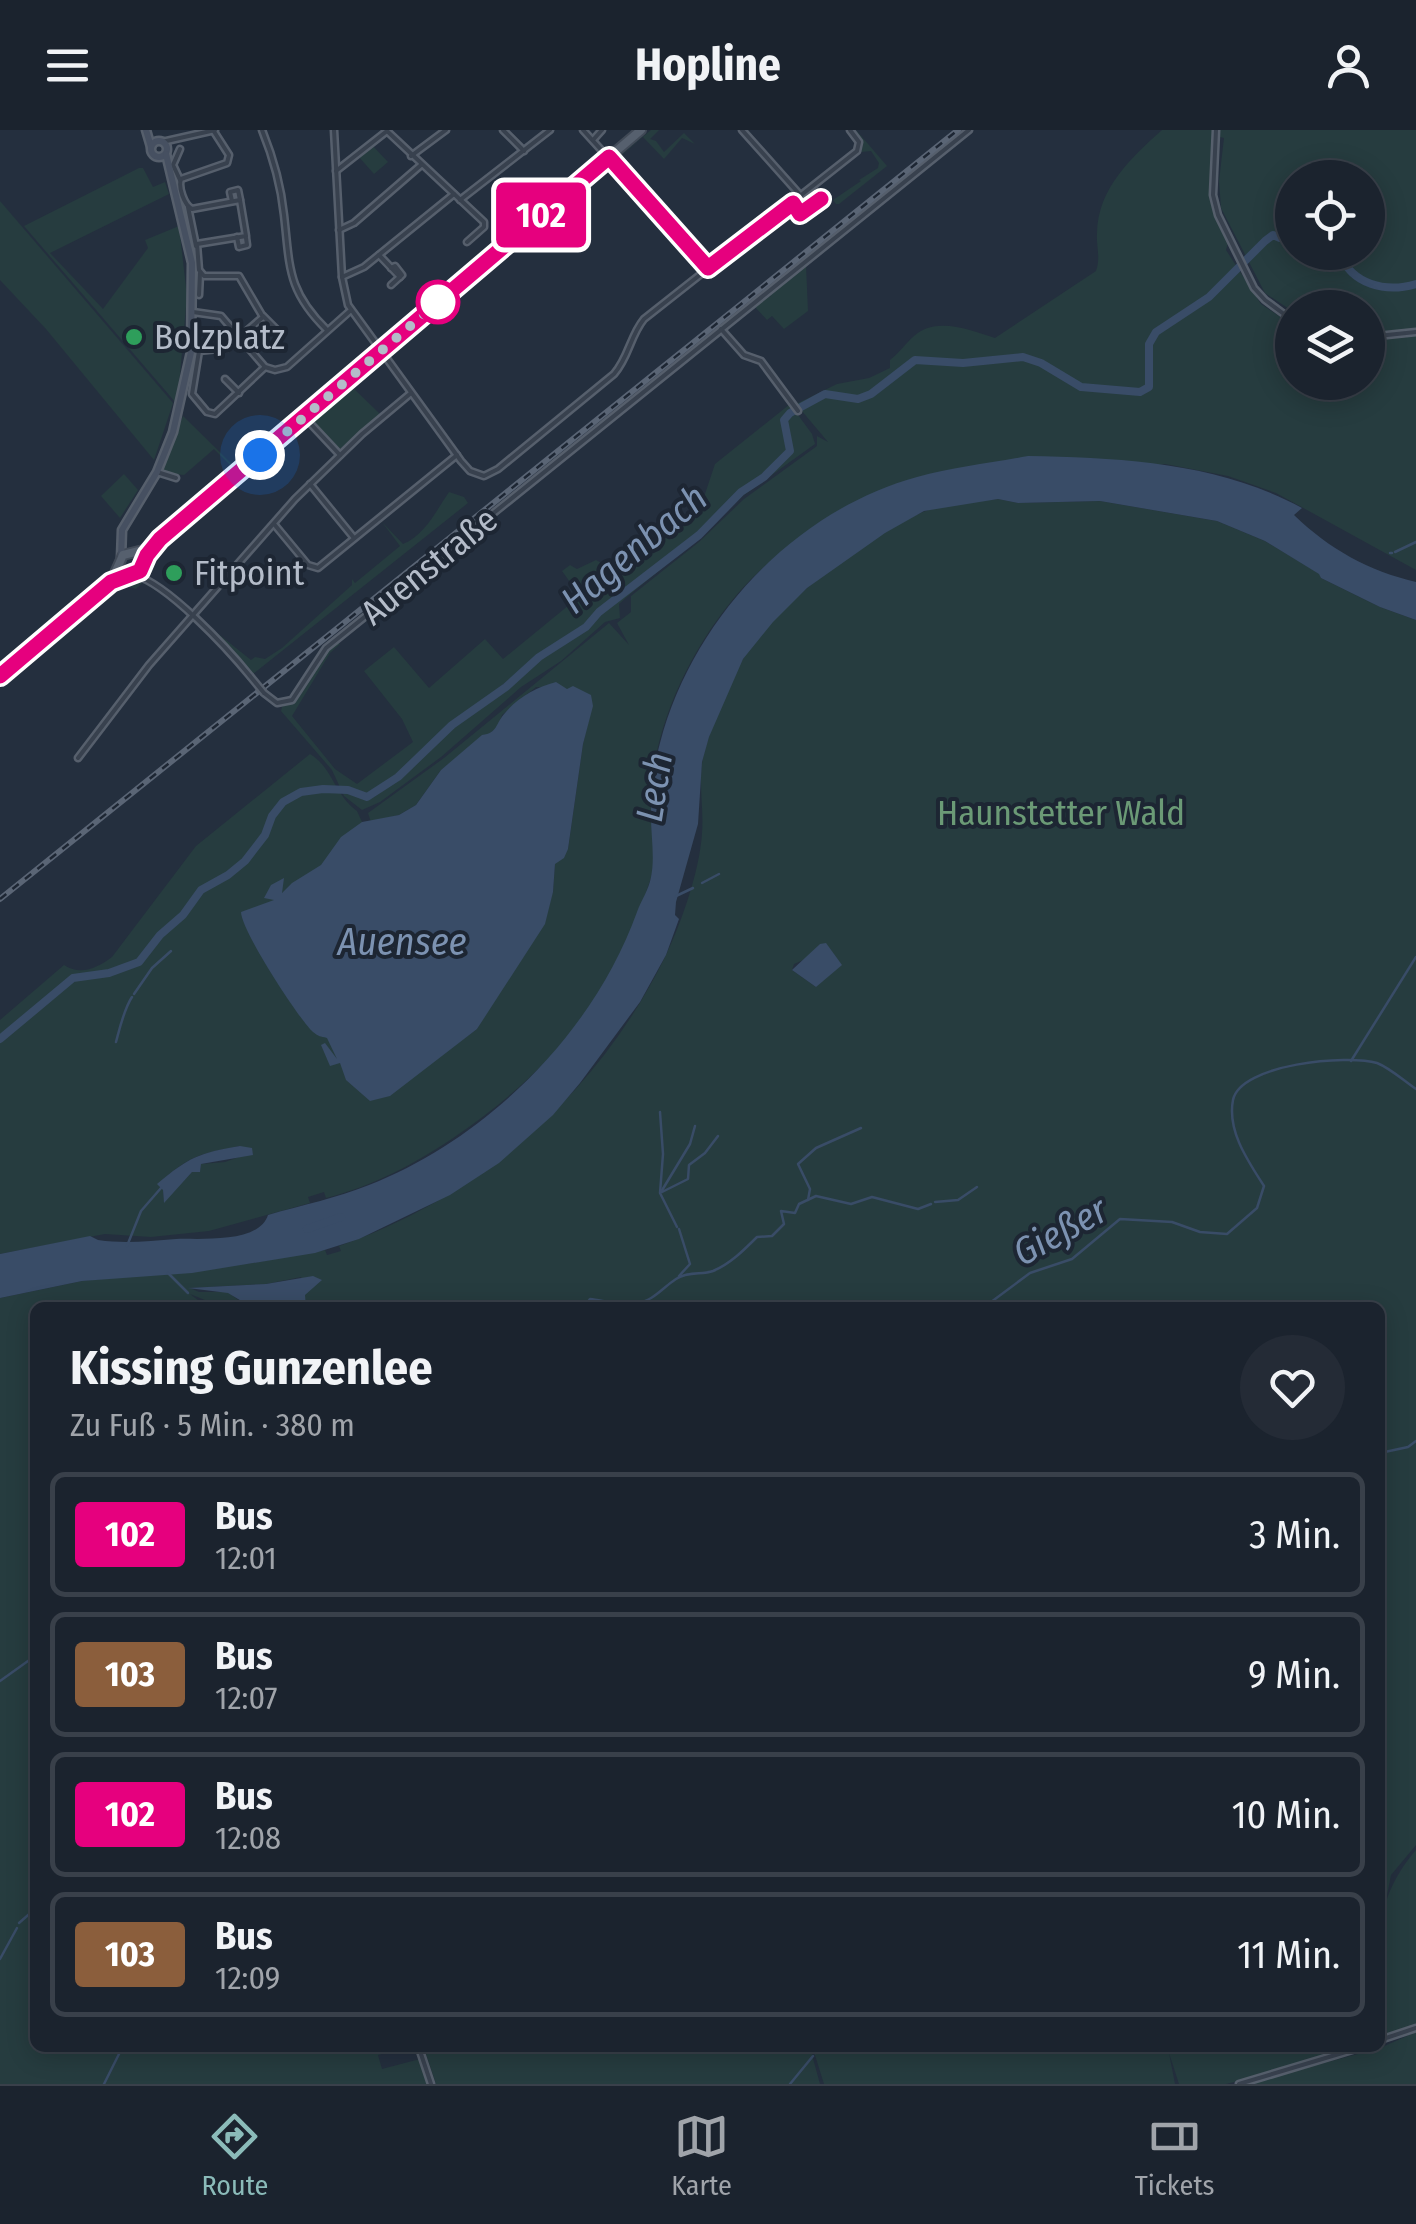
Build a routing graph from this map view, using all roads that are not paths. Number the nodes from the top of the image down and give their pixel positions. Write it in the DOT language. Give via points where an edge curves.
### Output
graph roads {
  1 [pos="147,130"];
  2 [pos="214,130"];
  3 [pos="262,130"];
  4 [pos="334,130"];
  5 [pos="386,130"];
  6 [pos="446,130"];
  7 [pos="503,130"];
  8 [pos="550,130"];
  9 [pos="583,130"];
  10 [pos="602,130"];
  11 [pos="641,130"];
  12 [pos="742,130"];
  13 [pos="850,130"];
  14 [pos="969,130"];
  15 [pos="1216,130"];
  16 [pos="592,140"];
  17 [pos="164,146"];
  18 [pos="151,147"];
  19 [pos="180,148"];
  20 [pos="524,150"];
  21 [pos="411,156"];
  22 [pos="609,157"];
  23 [pos="157,158"];
  24 [pos="420,166"];
  25 [pos="336,171"];
  26 [pos="169,174"];
  27 [pos="180,180"];
  28 [pos="454,194"];
  29 [pos="801,196"];
  30 [pos="240,200"];
  31 [pos="460,200"];
  32 [pos="232,202"];
  33 [pos="188,207"];
  34 [pos="340,230"];
  35 [pos="246,236"];
  36 [pos="237,237"];
  37 [pos="468,242"];
  38 [pos="196,246"];
  39 [pos="379,254"];
  40 [pos="708,268"];
  41 [pos="200,273"];
  42 [pos="342,277"];
  43 [pos="391,285"];
  44 [pos="200,295"];
  45 [pos="1275,307"];
  46 [pos="351,310"];
  47 [pos="193,312"];
  48 [pos="263,316"];
  49 [pos="721,328"];
  50 [pos="277,330"];
  51 [pos="327,330"];
  52 [pos="1416,332"];
  53 [pos="1385,335"];
  54 [pos="240,338"];
  55 [pos="380,351"];
  56 [pos="265,367"];
  57 [pos="225,379"];
  58 [pos="239,393"];
  59 [pos="412,394"];
  60 [pos="796,409"];
  61 [pos="309,422"];
  62 [pos="340,455"];
  63 [pos="457,455"];
  64 [pos="157,472"];
  65 [pos="176,478"];
  66 [pos="310,484"];
  67 [pos="274,524"];
  68 [pos="125,525"];
  69 [pos="355,538"];
  70 [pos="159,540"];
  71 [pos="133,552"];
  72 [pos="121,560"];
  73 [pos="142,566"];
  74 [pos="132,575"];
  75 [pos="111,582"];
  76 [pos="159,587"];
  77 [pos="192,616"];
  78 [pos="0,676"];
  79 [pos="78,758"];
  80 [pos="1416,2028"];
  81 [pos="1385,2038"];
  82 [pos="420,2052"];
  83 [pos="1346,2052"];
  84 [pos="430,2084"];
  85 [pos="1238,2084"];
  1 -- 17 [label="street"];
  1 -- 18 [label="street"];
  2 -- 17 [label="street"];
  2 -- 27 [label="street" via="227,163"];
  3 -- 51 [label="street" via="282,196 292,283"];
  4 -- 25 [label="street"];
  5 -- 21 [label="street"];
  5 -- 25 [label="street"];
  6 -- 21 [label="street"];
  7 -- 20 [label="street"];
  8 -- 20 [label="street"];
  9 -- 16 [label="street"];
  10 -- 16 [label="street"];
  11 -- 22 [label="main road"];
  12 -- 29 [label="street"];
  13 -- 29 [label="street" via="857,151"];
  14 -- 49 [label="street, Auenstraße"];
  15 -- 45 [label="street" via="1215,205 1241,264"];
  16 -- 22 [label="street"];
  17 -- 18 [label="street"];
  17 -- 23 [label="street"];
  17 -- 26 [label="street"];
  18 -- 23 [label="street"];
  19 -- 27 [label="street" via="174,166"];
  20 -- 31 [label="street"];
  21 -- 24 [label="street"];
  22 -- 40 [label="street"];
  22 -- 55 [label="main road"];
  23 -- 26 [label="street"];
  24 -- 28 [label="street"];
  24 -- 34 [label="street"];
  25 -- 34 [label="street"];
  26 -- 47 [label="street" via="190,247"];
  27 -- 33 [label="street"];
  28 -- 31 [label="street"];
  28 -- 39 [label="street"];
  29 -- 40 [label="street"];
  30 -- 32 [label="street"];
  30 -- 32 [label="street" via="238,190 230,192"];
  30 -- 35 [label="street"];
  31 -- 37 [label="street" via="484,225"];
  32 -- 33 [label="street"];
  33 -- 38 [label="street"];
  34 -- 42 [label="street"];
  35 -- 36 [label="street"];
  35 -- 36 [label="street" via="247,246 239,246"];
  36 -- 38 [label="street"];
  38 -- 41 [label="street"];
  39 -- 42 [label="street"];
  39 -- 43 [label="street" via="400,277"];
  40 -- 63 [label="street" via="642,322 614,374 498,470 479,475"];
  41 -- 44 [label="street"];
  41 -- 48 [label="street" via="238,276"];
  42 -- 46 [label="street"];
  46 -- 51 [label="street"];
  46 -- 55 [label="street"];
  47 -- 54 [label="street" via="218,314"];
  47 -- 64 [label="street" via="184,396"];
  48 -- 50 [label="street"];
  48 -- 54 [label="street"];
  49 -- 60 [label="street" via="744,356 761,361"];
  49 -- 77 [label="street, Auenstraße, bridge" via="326,648 292,700 278,703 264,693"];
  51 -- 56 [label="street" via="284,369"];
  52 -- 53 [label="street"];
  54 -- 56 [label="street"];
  54 -- 58 [label="street" via="225,349 199,351 192,389 213,415"];
  55 -- 59 [label="street"];
  55 -- 70 [label="main road"];
  56 -- 58 [label="street"];
  57 -- 58 [label="street"];
  59 -- 62 [label="street"];
  59 -- 63 [label="street"];
  61 -- 62 [label="street"];
  62 -- 66 [label="street"];
  63 -- 69 [label="street"];
  64 -- 65 [label="street"];
  64 -- 68 [label="street"];
  66 -- 67 [label="street"];
  66 -- 69 [label="street"];
  67 -- 69 [label="street" via="313,568"];
  67 -- 77 [label="street"];
  68 -- 71 [label="street" via="124,542"];
  68 -- 72 [label="street"];
  70 -- 71 [label="main road"];
  70 -- 73 [label="main road"];
  71 -- 72 [label="main road"];
  71 -- 73 [label="main road"];
  72 -- 74 [label="main road"];
  72 -- 75 [label="main road"];
  73 -- 74 [label="main road"];
  73 -- 76 [label="street, Auenstraße"];
  74 -- 75 [label="main road"];
  74 -- 76 [label="street, Auenstraße"];
  75 -- 78 [label="main road"];
  76 -- 77 [label="street, Auenstraße"];
  77 -- 79 [label="street"];
  80 -- 81 [label="street"];
  82 -- 84 [label="street"];
  83 -- 85 [label="street"];
}
